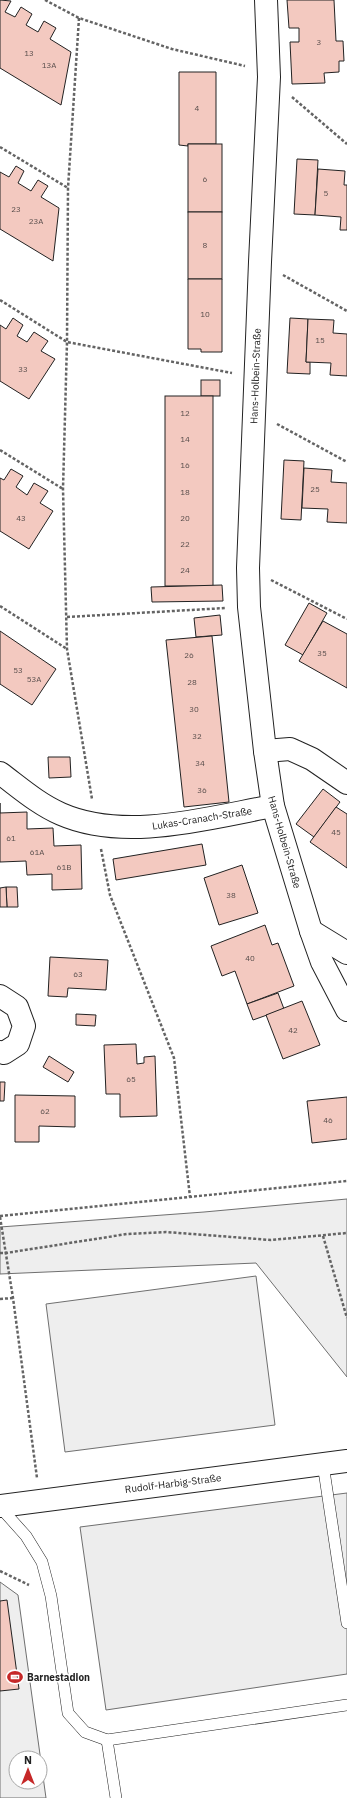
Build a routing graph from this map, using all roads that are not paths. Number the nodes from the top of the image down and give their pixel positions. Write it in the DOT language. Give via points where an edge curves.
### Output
graph roads {
  1 [pos="266,0"];
  2 [pos="265,751"];
  3 [pos="0,773"];
  4 [pos="347,783"];
  5 [pos="273,806"];
  6 [pos="311,931"];
  7 [pos="347,954"];
  8 [pos="0,996"];
  9 [pos="347,1010"];
  10 [pos="0,1052"];
  11 [pos="347,1461"];
  12 [pos="323,1464"];
  13 [pos="0,1506"];
  14 [pos="347,1623"];
  15 [pos="347,1705"];
  16 [pos="107,1740"];
  17 [pos="116,1798"];
  1 -- 2 [label="street, Hans-Holbein-Straße" via="269,77 248,568 249,607"];
  2 -- 4 [label="street" via="290,748 312,759"];
  2 -- 5 [label="street, Hans-Holbein-Straße"];
  3 -- 5 [label="street, Lukas-Cranach-Straße" via="43,805 61,814 96,825 146,828"];
  5 -- 6 [label="street, Hans-Holbein-Straße"];
  6 -- 7 [label="street"];
  6 -- 9 [label="street, Hans-Holbein-Straße" via="322,962"];
  8 -- 10 [label="street" via="17,1007 24,1026 18,1044 4,1053"];
  11 -- 12 [label="street, Rudolf-Harbig-Straße"];
  12 -- 13 [label="street, Rudolf-Harbig-Straße"];
  12 -- 14 [label="lane"];
  13 -- 16 [label="lane" via="26,1536 42,1562 51,1596 68,1713 85,1732"];
  15 -- 16 [label="lane"];
  16 -- 17 [label="lane"];
}
